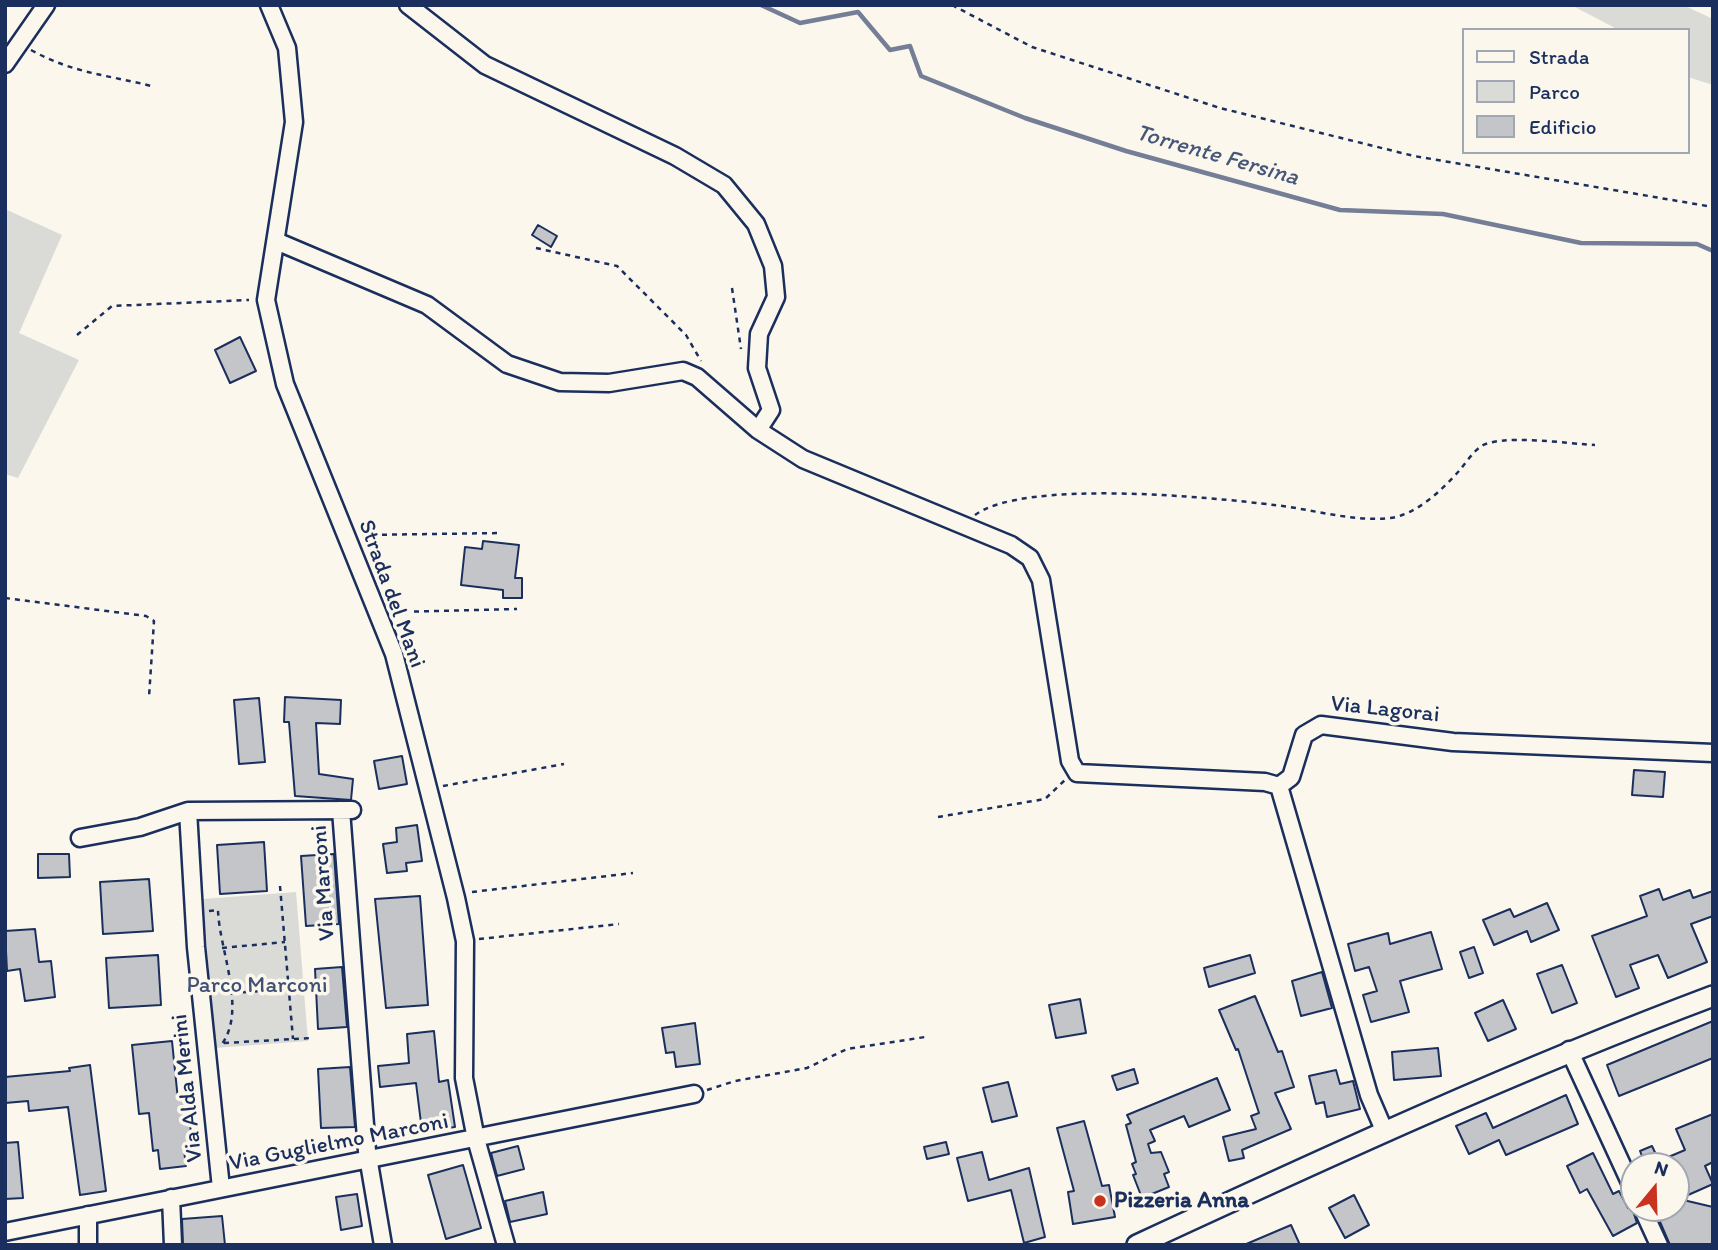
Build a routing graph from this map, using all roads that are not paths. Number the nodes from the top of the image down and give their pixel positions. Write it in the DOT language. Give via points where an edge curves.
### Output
graph roads {
  1 [pos="46,5"];
  2 [pos="269,5"];
  3 [pos="408,5"];
  4 [pos="5,64"];
  5 [pos="276,241"];
  6 [pos="758,430"];
  7 [pos="1713,753"];
  8 [pos="1279,786"];
  9 [pos="188,811"];
  10 [pos="80,838"];
  11 [pos="1713,996"];
  12 [pos="1569,1050"];
  13 [pos="694,1094"];
  14 [pos="1384,1130"];
  15 [pos="475,1139"];
  16 [pos="368,1160"];
  17 [pos="1620,1161"];
  18 [pos="221,1188"];
  19 [pos="171,1198"];
  20 [pos="88,1215"];
  21 [pos="1648,1222"];
  22 [pos="16,1235"];
  23 [pos="88,1245"];
  24 [pos="173,1245"];
  25 [pos="383,1245"];
  26 [pos="506,1245"];
  27 [pos="1137,1245"];
  28 [pos="1659,1245"];
  1 -- 4 [label="street"];
  2 -- 5 [label="street, Strada del Mani" via="287,48 294,122"];
  3 -- 6 [label="street" via="485,65 675,156 724,185 756,223 773,266 776,297 759,334 757,368 771,410"];
  5 -- 6 [label="street" via="427,305 507,364 560,382 609,383 683,371 697,377"];
  5 -- 15 [label="street, Strada del Mani" via="266,300 285,384 394,654 456,898 465,941 464,1078"];
  6 -- 8 [label="street" via="803,459 1011,545 1030,558 1041,580 1070,761 1077,773"];
  7 -- 8 [label="street, Via Lagorai" via="1453,742 1321,725 1304,735 1291,777"];
  8 -- 14 [label="street" via="1369,1095"];
  9 -- 10 [label="street" via="140,827"];
  9 -- 16 [label="street, Via Marconi" via="346,810"];
  9 -- 18 [label="street, Via Alda Merini" via="196,947"];
  11 -- 12 [label="main road"];
  12 -- 14 [label="main road"];
  12 -- 17 [label="street"];
  13 -- 15 [label="street, Via Guglielmo Marconi"];
  14 -- 27 [label="main road"];
  15 -- 16 [label="street, Via Guglielmo Marconi"];
  15 -- 26 [label="street, Strada del Mani"];
  16 -- 18 [label="street, Via Guglielmo Marconi"];
  16 -- 25 [label="street, Via Marconi"];
  18 -- 19 [label="street, Via Guglielmo Marconi"];
  19 -- 20 [label="street, Via Guglielmo Marconi"];
  19 -- 24 [label="street"];
  20 -- 22 [label="street, Via Guglielmo Marconi"];
  20 -- 23 [label="street"];
  21 -- 28 [label="street"];
}
